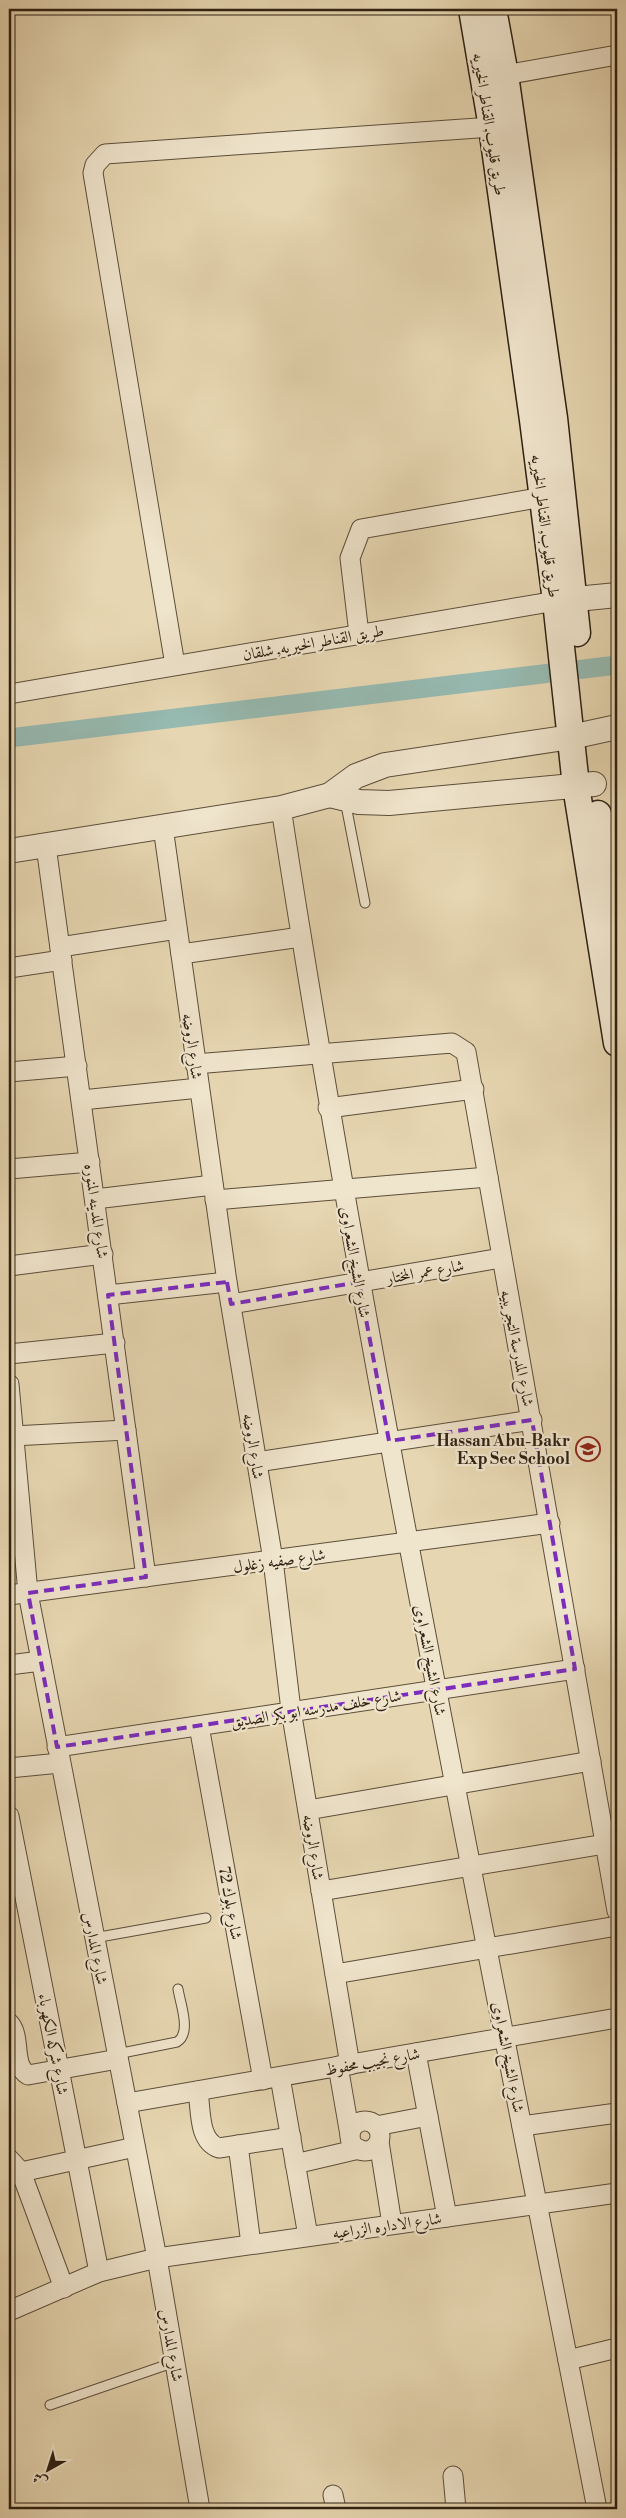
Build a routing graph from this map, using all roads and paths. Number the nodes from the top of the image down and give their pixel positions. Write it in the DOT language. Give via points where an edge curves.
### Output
graph roads {
  1 [pos="472,9"];
  2 [pos="493,9"];
  3 [pos="617,55"];
  4 [pos="494,74"];
  5 [pos="492,127"];
  6 [pos="543,497"];
  7 [pos="617,595"];
  8 [pos="565,599"];
  9 [pos="359,634"];
  10 [pos="175,665"];
  11 [pos="9,694"];
  12 [pos="578,724"];
  13 [pos="617,727"];
  14 [pos="585,785"];
  15 [pos="337,797"];
  16 [pos="281,808"];
  17 [pos="163,827"];
  18 [pos="46,846"];
  19 [pos="9,851"];
  20 [pos="365,903"];
  21 [pos="617,924"];
  22 [pos="177,929"];
  23 [pos="301,937"];
  24 [pos="61,953"];
  25 [pos="181,954"];
  26 [pos="9,968"];
  27 [pos="617,1043"];
  28 [pos="319,1053"];
  29 [pos="195,1064"];
  30 [pos="77,1066"];
  31 [pos="9,1072"];
  32 [pos="198,1088"];
  33 [pos="474,1089"];
  34 [pos="82,1100"];
  35 [pos="328,1108"];
  36 [pos="90,1162"];
  37 [pos="9,1169"];
  38 [pos="488,1177"];
  39 [pos="342,1190"];
  40 [pos="214,1193"];
  41 [pos="95,1199"];
  42 [pos="102,1254"];
  43 [pos="501,1258"];
  44 [pos="9,1266"];
  45 [pos="227,1282"];
  46 [pos="359,1282"];
  47 [pos="108,1295"];
  48 [pos="231,1304"];
  49 [pos="115,1343"];
  50 [pos="9,1354"];
  51 [pos="9,1384"];
  52 [pos="532,1420"];
  53 [pos="126,1430"];
  54 [pos="13,1436"];
  55 [pos="389,1442"];
  56 [pos="12,1462"];
  57 [pos="257,1462"];
  58 [pos="550,1523"];
  59 [pos="408,1542"];
  60 [pos="273,1560"];
  61 [pos="146,1577"];
  62 [pos="28,1593"];
  63 [pos="9,1595"];
  64 [pos="41,1661"];
  65 [pos="9,1665"];
  66 [pos="575,1669"];
  67 [pos="437,1690"];
  68 [pos="291,1710"];
  69 [pos="199,1726"];
  70 [pos="58,1755"];
  71 [pos="591,1761"];
  72 [pos="9,1768"];
  73 [pos="455,1785"];
  74 [pos="308,1810"];
  75 [pos="9,1816"];
  76 [pos="606,1844"];
  77 [pos="472,1866"];
  78 [pos="322,1891"];
  79 [pos="617,1911"];
  80 [pos="206,1918"];
  81 [pos="617,1926"];
  82 [pos="94,1938"];
  83 [pos="487,1948"];
  84 [pos="335,1974"];
  85 [pos="178,1988"];
  86 [pos="617,2018"];
  87 [pos="9,2023"];
  88 [pos="505,2037"];
  89 [pos="416,2053"];
  90 [pos="117,2056"];
  91 [pos="344,2066"];
  92 [pos="59,2071"];
  93 [pos="272,2078"];
  94 [pos="198,2091"];
  95 [pos="127,2104"];
  96 [pos="617,2113"];
  97 [pos="428,2116"];
  98 [pos="522,2126"];
  99 [pos="378,2134"];
  100 [pos="290,2137"];
  101 [pos="355,2142"];
  102 [pos="238,2145"];
  103 [pos="135,2147"];
  104 [pos="77,2160"];
  105 [pos="295,2164"];
  106 [pos="15,2166"];
  107 [pos="617,2193"];
  108 [pos="537,2204"];
  109 [pos="447,2217"];
  110 [pos="392,2224"];
  111 [pos="308,2236"];
  112 [pos="252,2244"];
  113 [pos="157,2258"];
  114 [pos="99,2272"];
  115 [pos="64,2288"];
  116 [pos="9,2312"];
  117 [pos="617,2348"];
  118 [pos="568,2360"];
  119 [pos="175,2362"];
  120 [pos="50,2404"];
  121 [pos="453,2476"];
  122 [pos="200,2509"];
  123 [pos="456,2509"];
  124 [pos="597,2509"];
  1 -- 4 [label="main road, طريق قليوب, القناطر الخيريه"];
  2 -- 4 [label="main road, طريق قليوب, القناطر الخيريه"];
  3 -- 4 [label="street"];
  4 -- 5 [label="main road, طريق قليوب, القناطر الخيريه"];
  4 -- 8 [label="main road, طريق قليوب, القناطر الخيريه" via="554,418"];
  5 -- 6 [label="main road, طريق قليوب, القناطر الخيريه"];
  5 -- 10 [label="street" via="105,154 95,165 93,173"];
  6 -- 8 [label="main road, طريق قليوب, القناطر الخيريه"];
  6 -- 9 [label="street" via="361,530 350,558"];
  7 -- 8 [label="street, طريق القناطر الخيريه, شلقان"];
  8 -- 9 [label="street, طريق القناطر الخيريه, شلقان"];
  8 -- 12 [label="main road, طريق قليوب, القناطر الخيريه"];
  9 -- 10 [label="street, طريق القناطر الخيريه, شلقان"];
  10 -- 11 [label="street, طريق القناطر الخيريه, شلقان"];
  12 -- 13 [label="street"];
  12 -- 14 [label="main road, طريق قليوب, القناطر الخيريه"];
  12 -- 15 [label="street" via="385,765 356,776"];
  14 -- 15 [label="street" via="389,803"];
  14 -- 21 [label="main road, طريق قليوب, القناطر الخيريه"];
  14 -- 27 [label="main road, طريق قليوب, القناطر الخيريه"];
  15 -- 16 [label="street"];
  15 -- 20 [label="lane"];
  16 -- 17 [label="street"];
  16 -- 23 [label="street, شارع الشيخ الشعراوى"];
  17 -- 18 [label="street"];
  17 -- 22 [label="street, شارع الروضه"];
  18 -- 19 [label="street"];
  18 -- 24 [label="street, شارع المدينه المنوره"];
  22 -- 24 [label="street"];
  22 -- 25 [label="street, شارع الروضه"];
  23 -- 25 [label="street"];
  23 -- 28 [label="street, شارع الشيخ الشعراوى"];
  24 -- 26 [label="street"];
  24 -- 30 [label="street, شارع المدينه المنوره"];
  25 -- 29 [label="street, شارع الروضه"];
  28 -- 29 [label="street, شارع المدرسة التجريبيه"];
  28 -- 33 [label="street, شارع المدرسة التجريبيه" via="452,1042 466,1052"];
  28 -- 35 [label="street, شارع الشيخ الشعراوى"];
  29 -- 32 [label="street, شارع الروضه"];
  30 -- 31 [label="street"];
  30 -- 34 [label="street, شارع المدينه المنوره"];
  32 -- 34 [label="street"];
  32 -- 40 [label="street, شارع الروضه"];
  33 -- 35 [label="street"];
  33 -- 38 [label="street, شارع المدرسة التجريبيه"];
  34 -- 36 [label="street, شارع المدينه المنوره"];
  35 -- 39 [label="street, شارع الشيخ الشعراوى"];
  36 -- 37 [label="street"];
  36 -- 41 [label="street, شارع المدينه المنوره"];
  38 -- 39 [label="street"];
  38 -- 43 [label="street, شارع المدرسة التجريبيه"];
  39 -- 40 [label="street"];
  39 -- 46 [label="street, شارع الشيخ الشعراوى"];
  40 -- 41 [label="street"];
  40 -- 45 [label="street, شارع الروضه"];
  41 -- 42 [label="street, شارع المدينه المنوره"];
  42 -- 44 [label="street"];
  42 -- 47 [label="street, شارع المدينه المنوره"];
  43 -- 46 [label="street, شارع عمر المختار"];
  43 -- 52 [label="street, شارع المدرسة التجريبيه"];
  45 -- 47 [label="street"];
  45 -- 48 [label="street, شارع الروضه"];
  46 -- 48 [label="street, شارع عمر المختار"];
  46 -- 55 [label="street, شارع الشيخ الشعراوى"];
  47 -- 49 [label="street, شارع المدينه المنوره"];
  48 -- 57 [label="street, شارع الروضه"];
  49 -- 50 [label="street"];
  49 -- 53 [label="street, شارع المدينه المنوره"];
  51 -- 54 [label="street, شارع المدارس"];
  52 -- 55 [label="street"];
  52 -- 58 [label="street, شارع المدرسة التجريبيه"];
  53 -- 54 [label="street"];
  53 -- 61 [label="street, شارع المدينه المنوره"];
  54 -- 56 [label="street, شارع المدارس"];
  55 -- 57 [label="street"];
  55 -- 59 [label="street, شارع الشيخ الشعراوى"];
  56 -- 62 [label="street, شارع المدارس"];
  57 -- 60 [label="street, شارع الروضه"];
  58 -- 59 [label="street, شارع صفيه زغلول"];
  58 -- 66 [label="street, شارع المدرسة التجريبيه"];
  59 -- 60 [label="street, شارع صفيه زغلول"];
  59 -- 67 [label="street, شارع الشيخ الشعراوى"];
  60 -- 61 [label="street, شارع صفيه زغلول"];
  60 -- 68 [label="street, شارع الروضه"];
  61 -- 62 [label="street, شارع صفيه زغلول"];
  62 -- 63 [label="street, شارع صفيه زغلول"];
  62 -- 64 [label="street, شارع المدارس"];
  64 -- 65 [label="street"];
  64 -- 70 [label="street, شارع المدارس"];
  66 -- 67 [label="street, شارع خلف مدرسه ابو بكر الصديق"];
  66 -- 71 [label="street, شارع المدرسة التجريبيه"];
  67 -- 68 [label="street, شارع خلف مدرسه ابو بكر الصديق"];
  67 -- 73 [label="street, شارع الشيخ الشعراوى"];
  68 -- 69 [label="street, شارع خلف مدرسه ابو بكر الصديق"];
  68 -- 74 [label="street, شارع الروضه"];
  69 -- 70 [label="street, شارع خلف مدرسه ابو بكر الصديق"];
  69 -- 93 [label="street, شارع بلوك 72"];
  70 -- 72 [label="street, شارع خلف مدرسه ابو بكر الصديق"];
  70 -- 82 [label="street, شارع المدارس"];
  71 -- 73 [label="street"];
  71 -- 76 [label="street, شارع المدرسة التجريبيه"];
  73 -- 74 [label="street"];
  73 -- 77 [label="street, شارع الشيخ الشعراوى"];
  74 -- 78 [label="street, شارع الروضه"];
  75 -- 92 [label="street, شارع شركه الكهرباء"];
  76 -- 77 [label="street"];
  76 -- 79 [label="street, شارع المدرسة التجريبيه"];
  77 -- 78 [label="street"];
  77 -- 83 [label="street, شارع الشيخ الشعراوى"];
  78 -- 84 [label="street, شارع الروضه"];
  80 -- 82 [label="lane"];
  81 -- 83 [label="street"];
  82 -- 90 [label="street, شارع المدارس"];
  83 -- 84 [label="street"];
  83 -- 88 [label="street, شارع الشيخ الشعراوى"];
  84 -- 91 [label="street, شارع الروضه"];
  85 -- 90 [label="lane" via="185,2031 181,2040"];
  86 -- 88 [label="street, شارع نجيب محفوظ"];
  87 -- 92 [label="street" via="14,2031 20,2068 25,2074 31,2076"];
  88 -- 89 [label="street, شارع نجيب محفوظ"];
  88 -- 98 [label="street, شارع الشيخ الشعراوى"];
  89 -- 91 [label="street, شارع نجيب محفوظ"];
  89 -- 97 [label="street"];
  90 -- 92 [label="street"];
  90 -- 95 [label="street, شارع المدارس"];
  91 -- 93 [label="street, شارع نجيب محفوظ"];
  91 -- 101 [label="street, شارع الروضه"];
  92 -- 104 [label="street, شارع شركه الكهرباء"];
  93 -- 94 [label="street, شارع نجيب محفوظ"];
  93 -- 100 [label="street, شارع بلوك 72"];
  94 -- 95 [label="street, شارع نجيب محفوظ"];
  94 -- 102 [label="street" via="205,2138 218,2148"];
  95 -- 103 [label="street, شارع المدارس"];
  96 -- 98 [label="street"];
  97 -- 99 [label="street"];
  97 -- 109 [label="street"];
  98 -- 108 [label="street, شارع الشيخ الشعراوى"];
  99 -- 101 [label="street" via="371,2150"];
  99 -- 101 [label="street" via="366,2121 360,2122 356,2125"];
  99 -- 110 [label="street"];
  100 -- 102 [label="street"];
  100 -- 105 [label="street, شارع بلوك 72"];
  101 -- 105 [label="street"];
  102 -- 112 [label="street"];
  103 -- 104 [label="street"];
  103 -- 113 [label="street, شارع المدارس"];
  104 -- 106 [label="street"];
  104 -- 114 [label="street, شارع شركه الكهرباء"];
  105 -- 111 [label="street, شارع بلوك 72"];
  106 -- 115 [label="street"];
  107 -- 108 [label="street, شارع الاداره الزراعيه"];
  108 -- 109 [label="street, شارع الاداره الزراعيه"];
  108 -- 118 [label="street, شارع الشيخ الشعراوى"];
  109 -- 110 [label="street, شارع الاداره الزراعيه"];
  110 -- 111 [label="street, شارع الاداره الزراعيه"];
  111 -- 112 [label="street, شارع الاداره الزراعيه"];
  112 -- 113 [label="street, شارع الاداره الزراعيه"];
  113 -- 114 [label="street, شارع الاداره الزراعيه"];
  113 -- 119 [label="street, شارع المدارس"];
  114 -- 115 [label="street, شارع الاداره الزراعيه"];
  115 -- 116 [label="street, شارع الاداره الزراعيه"];
  117 -- 118 [label="street"];
  118 -- 124 [label="street, شارع الشيخ الشعراوى"];
  119 -- 120 [label="lane"];
  119 -- 122 [label="street, شارع المدارس"];
  121 -- 123 [label="street"];
}
